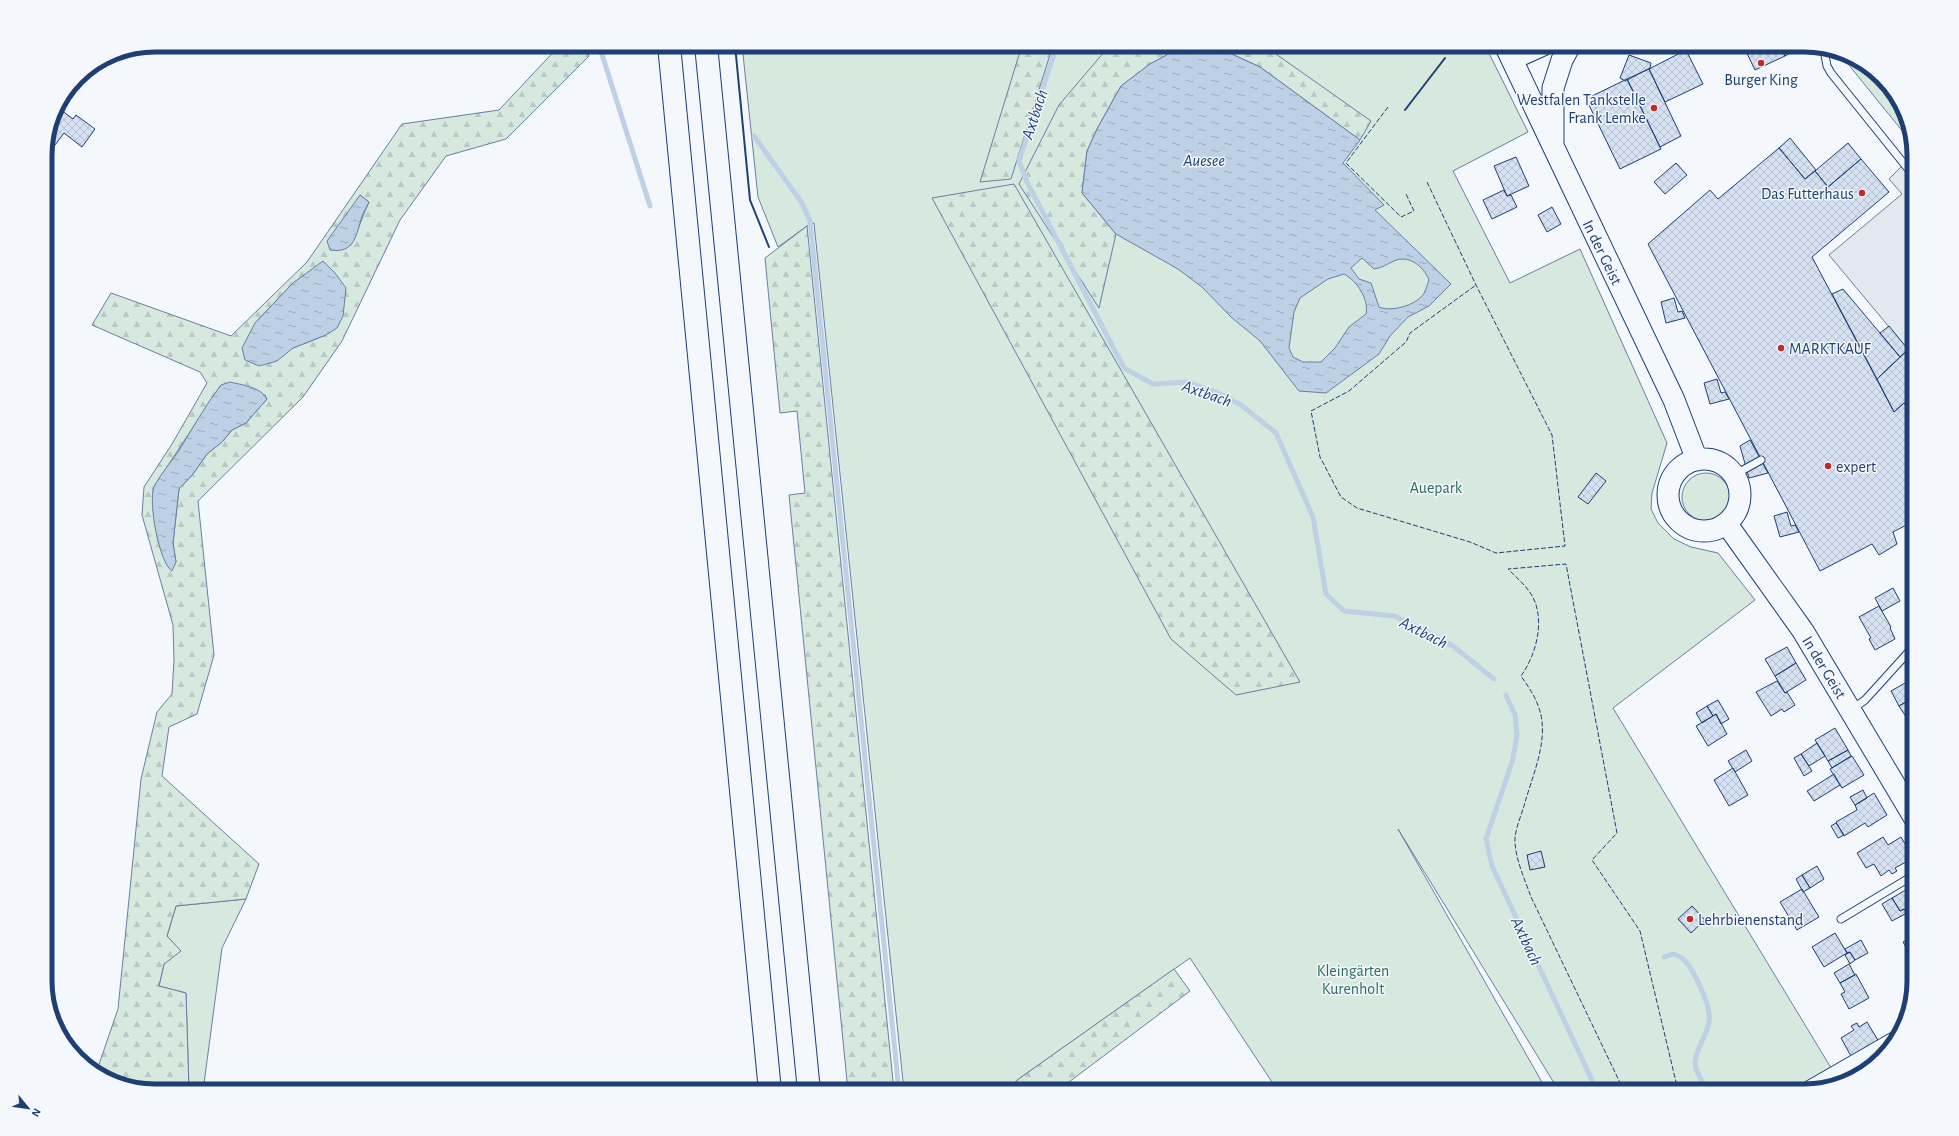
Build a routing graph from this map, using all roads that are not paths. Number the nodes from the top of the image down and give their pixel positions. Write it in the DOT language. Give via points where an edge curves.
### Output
graph roads {
  1 [pos="670,52"];
  2 [pos="707,52"];
  3 [pos="1508,52"];
  4 [pos="1566,52"];
  5 [pos="1825,55"];
  6 [pos="1553,148"];
  7 [pos="1907,168"];
  8 [pos="1697,460"];
  9 [pos="1761,460"];
  10 [pos="1734,475"];
  11 [pos="1726,523"];
  12 [pos="1907,654"];
  13 [pos="1850,710"];
  14 [pos="1907,805"];
  15 [pos="1907,879"];
  16 [pos="1841,919"];
  17 [pos="1886,1045"];
  18 [pos="1819,1083"];
  19 [pos="769,1084"];
  20 [pos="808,1084"];
  1 -- 19 [label="highway"];
  2 -- 20 [label="highway"];
  3 -- 6 [label="main road, In der Geist"];
  4 -- 6 [label="main road" via="1553,88"];
  5 -- 7 [label="lane" via="1831,73"];
  6 -- 8 [label="main road, In der Geist" via="1674,400"];
  8 -- 10 [label="main road" via="1708,459 1718,462"];
  8 -- 11 [label="main road" via="1680,469 1670,485 1668,495 1674,514 1680,522 1698,530 1717,528"];
  9 -- 10 [label="lane"];
  10 -- 11 [label="main road" via="1740,495 1733,516"];
  11 -- 13 [label="main road, In der Geist" via="1803,631"];
  12 -- 13 [label="lane" via="1865,700"];
  13 -- 14 [label="main road, In der Geist"];
  15 -- 16 [label="lane"];
  17 -- 18 [label="street"];
}
